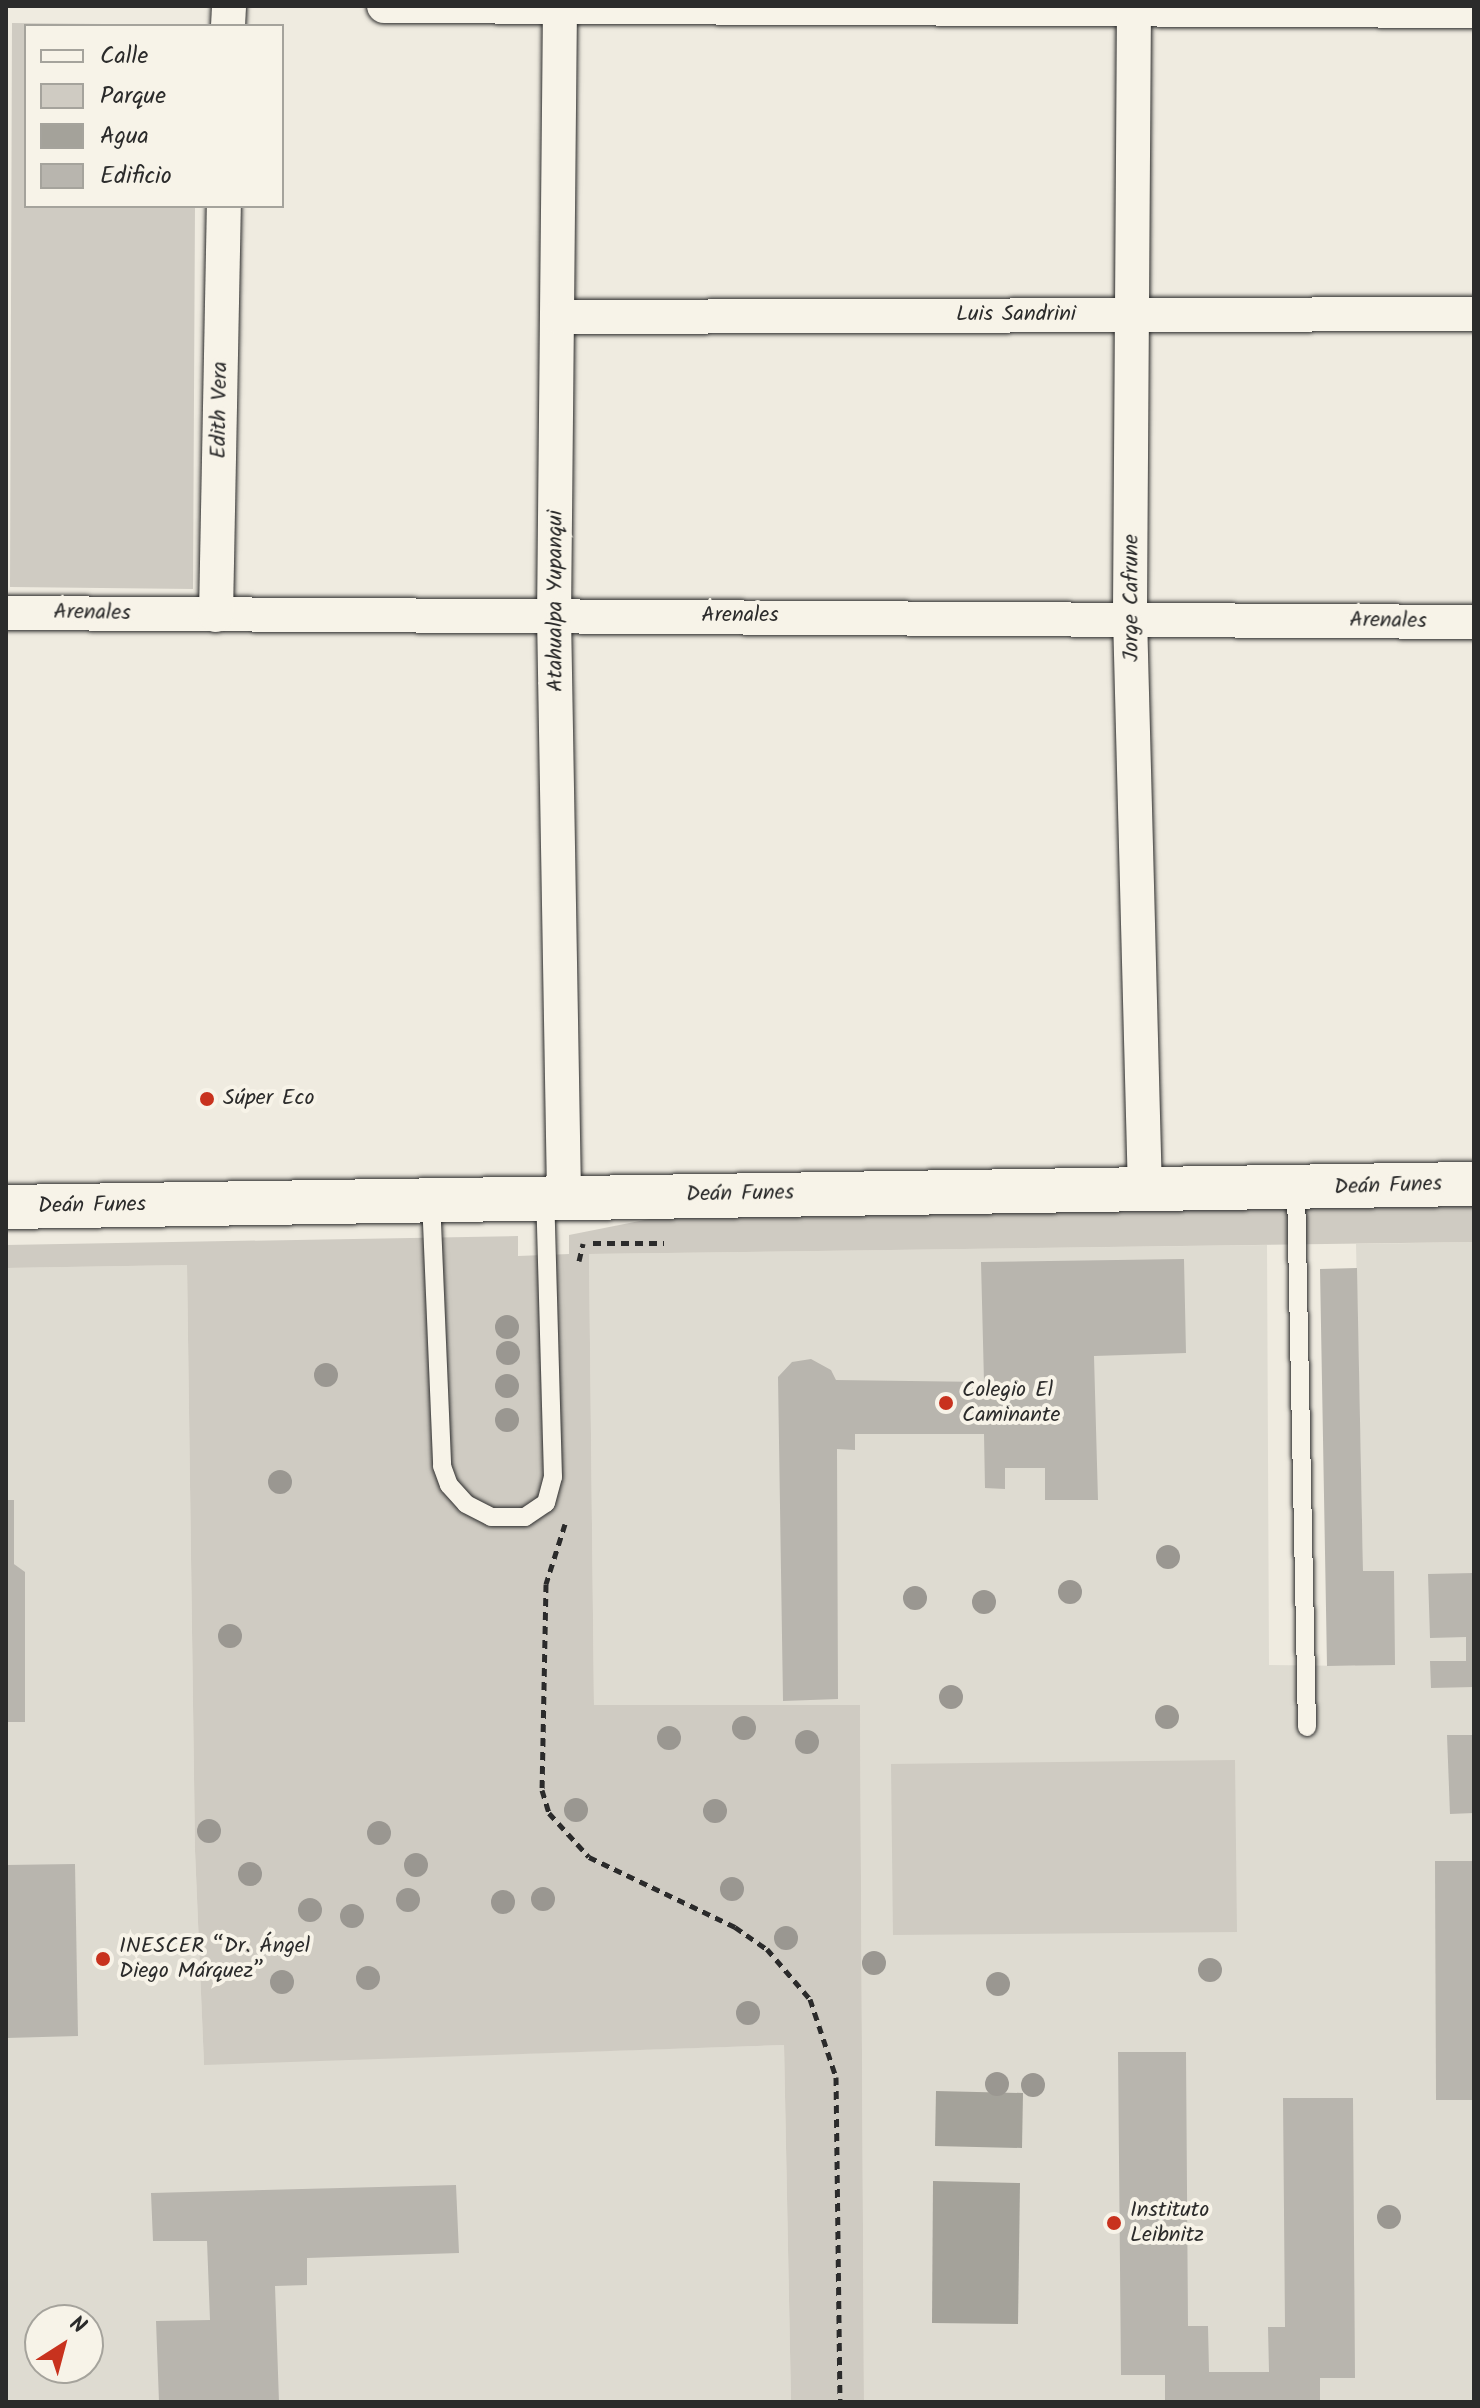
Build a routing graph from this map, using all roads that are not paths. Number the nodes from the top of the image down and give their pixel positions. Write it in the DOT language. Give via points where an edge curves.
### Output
graph roads {
  1 [pos="384,6"];
  2 [pos="1134,7"];
  3 [pos="560,8"];
  4 [pos="1458,9"];
  5 [pos="224,208"];
  6 [pos="1136,314"];
  7 [pos="1474,314"];
  8 [pos="559,317"];
  9 [pos="6,613"];
  10 [pos="216,615"];
  11 [pos="554,615"];
  12 [pos="1130,616"];
  13 [pos="1474,622"];
  14 [pos="1474,1184"];
  15 [pos="1296,1189"];
  16 [pos="1145,1191"];
  17 [pos="554,1196"];
  18 [pos="431,1199"];
  19 [pos="6,1207"];
  20 [pos="1307,1727"];
  1 -- 3 [label="street"];
  2 -- 3 [label="street"];
  2 -- 4 [label="street"];
  2 -- 6 [label="street, Jorge Cafrune"];
  3 -- 8 [label="street, Atahualpa Yupanqui"];
  5 -- 10 [label="street, Edith Vera"];
  6 -- 7 [label="street, Luis Sandrini"];
  6 -- 8 [label="street, Luis Sandrini"];
  6 -- 12 [label="street, Jorge Cafrune"];
  8 -- 11 [label="street, Atahualpa Yupanqui"];
  9 -- 10 [label="street, Arenales"];
  10 -- 11 [label="street, Arenales"];
  11 -- 12 [label="street, Arenales"];
  11 -- 17 [label="street, Atahualpa Yupanqui"];
  12 -- 13 [label="street, Arenales"];
  12 -- 16 [label="street, Jorge Cafrune"];
  14 -- 15 [label="main road, Deán Funes"];
  15 -- 16 [label="main road, Deán Funes"];
  15 -- 20 [label="lane"];
  16 -- 17 [label="main road, Deán Funes"];
  17 -- 18 [label="main road, Deán Funes"];
  17 -- 18 [label="lane" via="553,1477 546,1503 525,1517 491,1517 466,1504 449,1485 442,1466"];
  18 -- 19 [label="main road, Deán Funes"];
}
